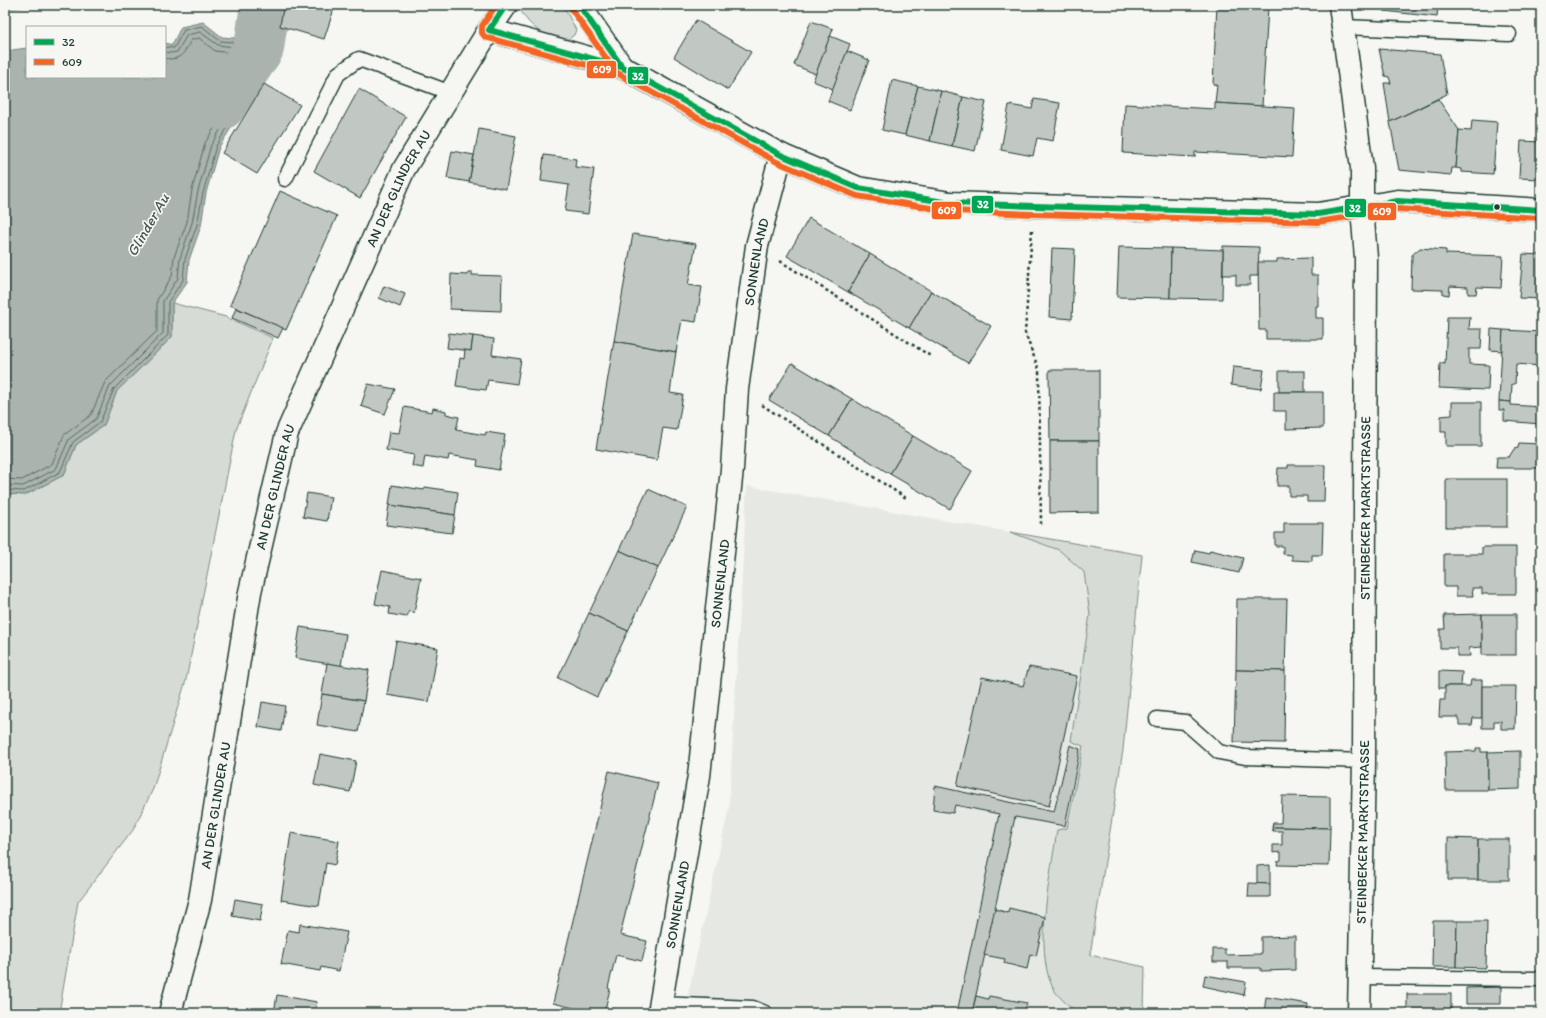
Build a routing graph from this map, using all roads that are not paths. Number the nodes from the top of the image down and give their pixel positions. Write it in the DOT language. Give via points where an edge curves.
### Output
graph roads {
  1 [pos="506,5"];
  2 [pos="579,5"];
  3 [pos="1340,5"];
  4 [pos="1343,27"];
  5 [pos="490,30"];
  6 [pos="1509,34"];
  7 [pos="622,67"];
  8 [pos="451,93"];
  9 [pos="781,155"];
  10 [pos="285,179"];
  11 [pos="1362,208"];
  12 [pos="1541,210"];
  13 [pos="1157,719"];
  14 [pos="1364,761"];
  15 [pos="1359,977"];
  16 [pos="1541,979"];
  17 [pos="660,1009"];
  18 [pos="170,1013"];
  19 [pos="765,1013"];
  20 [pos="1359,1013"];
  1 -- 5 [label="street, AN DER GLINDER AU"];
  2 -- 7 [label="street"];
  3 -- 4 [label="street, STEINBEKER MARKTSTRASSE"];
  4 -- 6 [label="lane"];
  4 -- 11 [label="street, STEINBEKER MARKTSTRASSE" via="1362,168"];
  5 -- 7 [label="street"];
  5 -- 8 [label="street, AN DER GLINDER AU"];
  7 -- 9 [label="street"];
  8 -- 10 [label="lane" via="359,59 338,74"];
  8 -- 18 [label="street, AN DER GLINDER AU" via="404,169 288,433 250,592 200,900"];
  9 -- 11 [label="street" via="858,188 950,203 1318,214"];
  9 -- 17 [label="street, SONNENLAND" via="757,246 737,389 732,469 699,776"];
  11 -- 12 [label="street" via="1398,202"];
  11 -- 14 [label="street, STEINBEKER MARKTSTRASSE" via="1366,258"];
  13 -- 14 [label="lane" via="1185,722 1220,752 1245,756"];
  14 -- 15 [label="street, STEINBEKER MARKTSTRASSE"];
  15 -- 16 [label="lane"];
  15 -- 20 [label="street, STEINBEKER MARKTSTRASSE"];
  17 -- 19 [label="lane" via="753,1008"];
}
